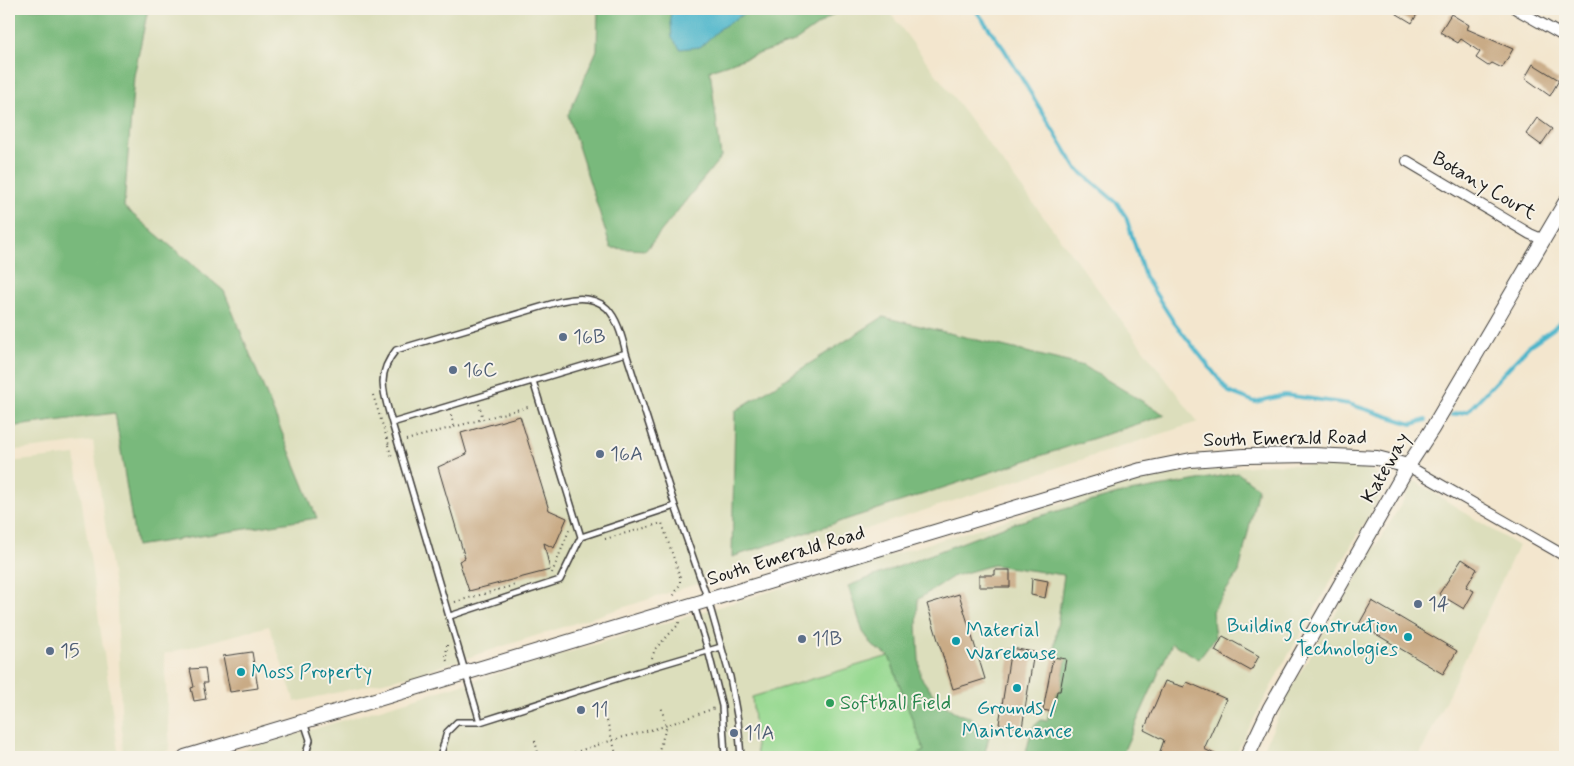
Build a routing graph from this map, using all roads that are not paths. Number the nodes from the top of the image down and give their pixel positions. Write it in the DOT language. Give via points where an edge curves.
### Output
graph roads {
  1 [pos="1516,9"];
  2 [pos="1565,37"];
  3 [pos="1407,161"];
  4 [pos="1565,203"];
  5 [pos="1544,240"];
  6 [pos="626,353"];
  7 [pos="533,382"];
  8 [pos="392,423"];
  9 [pos="1408,466"];
  10 [pos="675,506"];
  11 [pos="581,537"];
  12 [pos="1565,556"];
  13 [pos="708,600"];
  14 [pos="694,605"];
  15 [pos="450,616"];
  16 [pos="721,647"];
  17 [pos="708,650"];
  18 [pos="466,673"];
  19 [pos="304,722"];
  20 [pos="480,722"];
  21 [pos="185,757"];
  22 [pos="305,757"];
  23 [pos="440,757"];
  24 [pos="725,757"];
  25 [pos="741,757"];
  26 [pos="1247,757"];
  1 -- 2 [label="street"];
  3 -- 5 [label="street, Botany Court"];
  4 -- 5 [label="street, Kateway"];
  5 -- 9 [label="street, Kateway"];
  6 -- 7 [label="lane"];
  6 -- 8 [label="lane" via="615,319 604,304 594,299 575,298 396,350 388,360 382,378"];
  6 -- 10 [label="lane"];
  7 -- 8 [label="lane"];
  7 -- 11 [label="lane"];
  8 -- 15 [label="lane"];
  9 -- 12 [label="street"];
  9 -- 13 [label="street, South Emerald Road" via="1377,458 1314,455 1244,456 1166,464"];
  9 -- 26 [label="street, Kateway" via="1270,708"];
  10 -- 11 [label="lane"];
  10 -- 13 [label="lane"];
  11 -- 15 [label="lane" via="560,580"];
  13 -- 14 [label="street, South Emerald Road"];
  13 -- 16 [label="lane"];
  14 -- 17 [label="lane"];
  14 -- 18 [label="street, South Emerald Road"];
  15 -- 18 [label="lane"];
  16 -- 17 [label="lane"];
  16 -- 25 [label="lane" via="730,678"];
  17 -- 20 [label="lane"];
  17 -- 24 [label="lane" via="722,710"];
  18 -- 19 [label="street, South Emerald Road"];
  18 -- 20 [label="lane"];
  19 -- 21 [label="street, South Emerald Road"];
  19 -- 22 [label="lane" via="310,740"];
  20 -- 23 [label="lane" via="457,722 448,732"];
}
